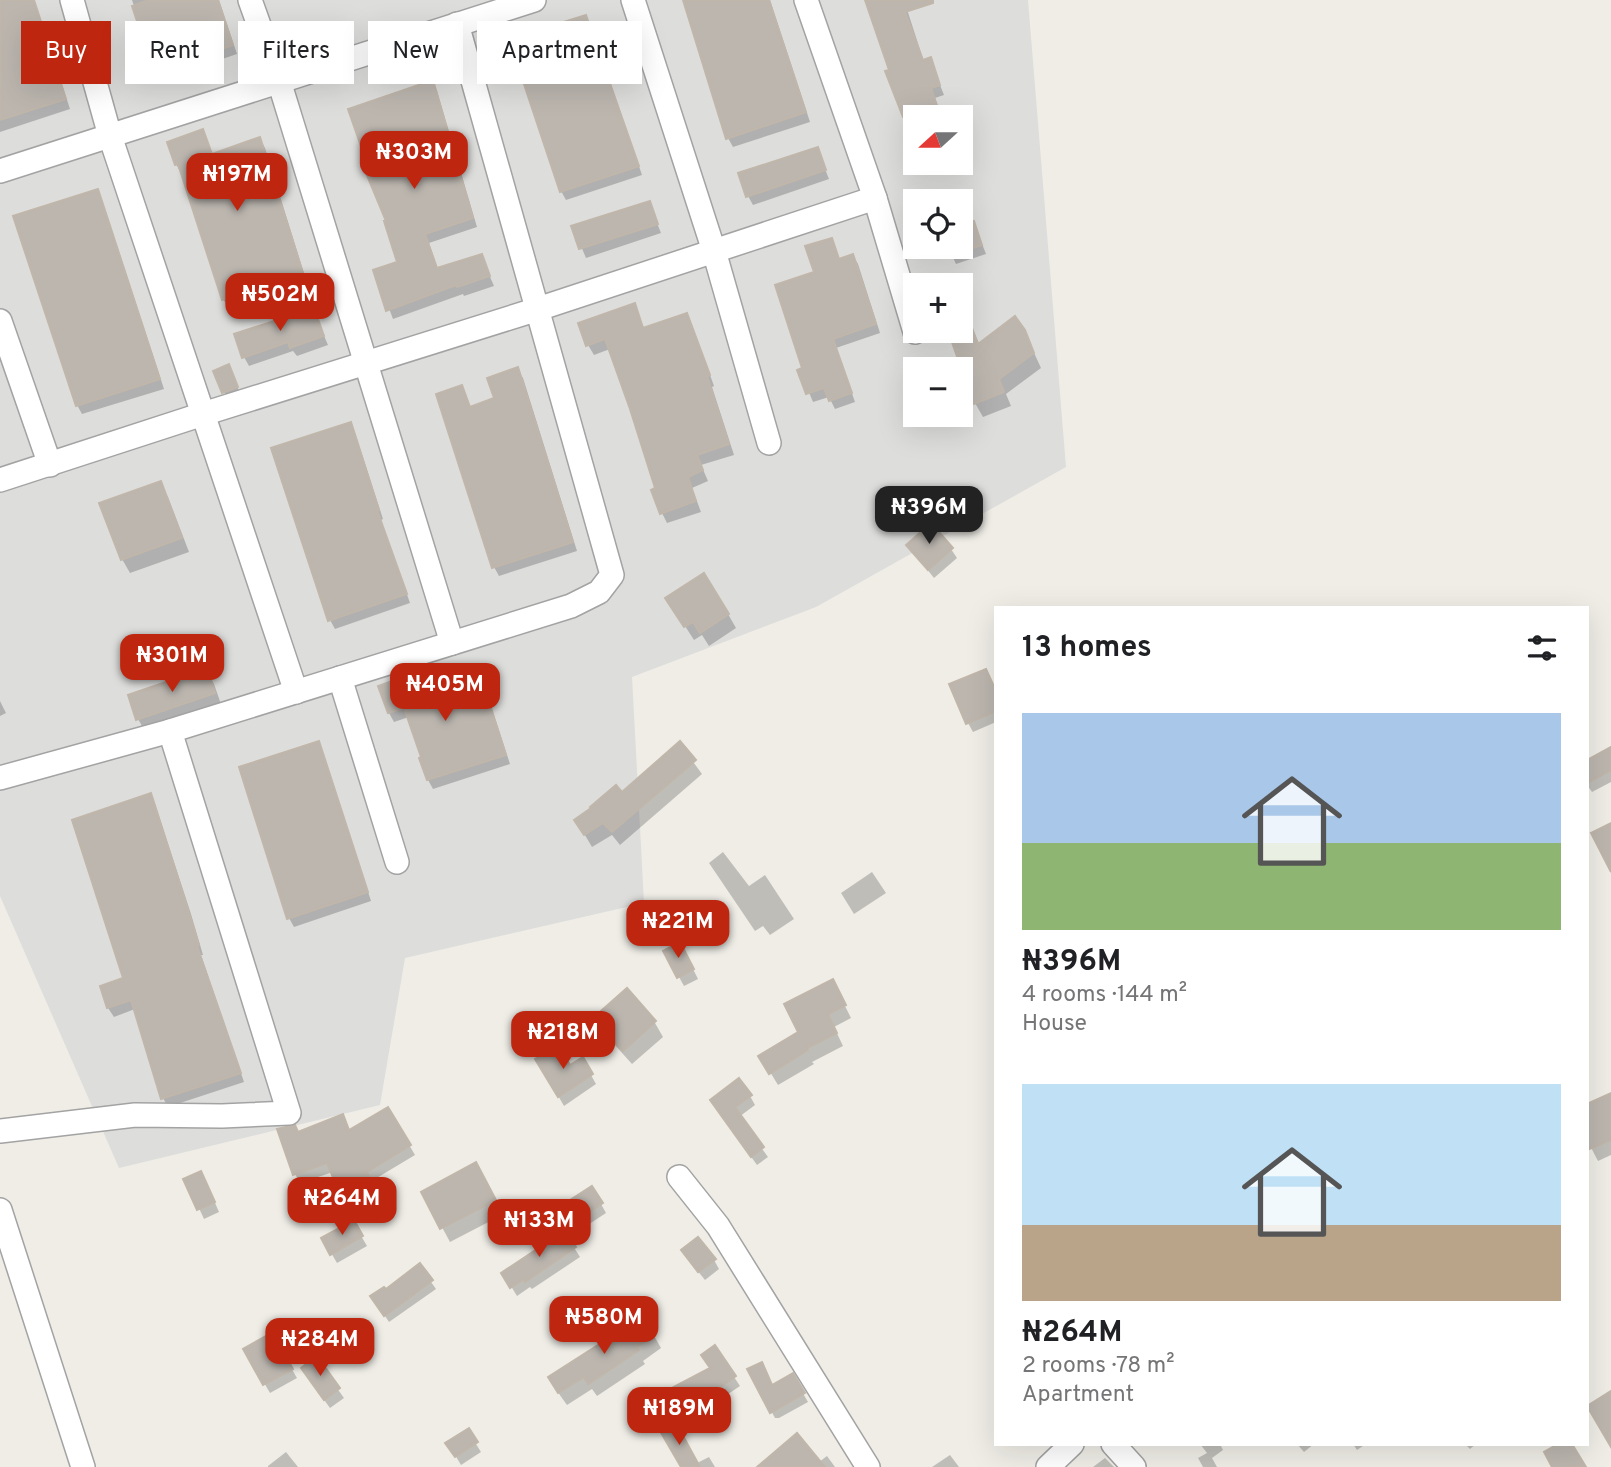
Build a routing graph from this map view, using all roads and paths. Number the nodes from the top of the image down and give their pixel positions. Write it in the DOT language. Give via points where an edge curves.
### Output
graph roads {
  1 [pos="72,0"];
  2 [pos="250,0"];
  3 [pos="534,0"];
  4 [pos="633,0"];
  5 [pos="806,0"];
  6 [pos="258,21"];
  7 [pos="463,22"];
  8 [pos="463,45"];
  9 [pos="270,84"];
  10 [pos="280,84"];
  11 [pos="110,136"];
  12 [pos="0,171"];
  13 [pos="875,198"];
  14 [pos="714,251"];
  15 [pos="903,292"];
  16 [pos="538,309"];
  17 [pos="0,321"];
  18 [pos="365,363"];
  19 [pos="203,414"];
  20 [pos="769,443"];
  21 [pos="50,465"];
  22 [pos="0,480"];
  23 [pos="452,643"];
  24 [pos="340,678"];
  25 [pos="296,692"];
  26 [pos="170,731"];
  27 [pos="0,778"];
  28 [pos="397,862"];
  29 [pos="0,1131"];
  30 [pos="679,1177"];
  31 [pos="0,1210"];
  32 [pos="1070,1446"];
  33 [pos="1114,1446"];
  34 [pos="83,1467"];
  35 [pos="868,1467"];
  36 [pos="1048,1467"];
  37 [pos="1135,1467"];
  1 -- 11 [label="street"];
  2 -- 6 [label="street"];
  3 -- 7 [label="street"];
  4 -- 14 [label="street"];
  5 -- 13 [label="street"];
  8 -- 16 [label="street"];
  9 -- 11 [label="street"];
  10 -- 18 [label="street"];
  11 -- 12 [label="street"];
  11 -- 19 [label="street"];
  13 -- 14 [label="street"];
  13 -- 15 [label="street"];
  14 -- 16 [label="street"];
  14 -- 20 [label="street"];
  16 -- 18 [label="street"];
  16 -- 23 [label="street" via="612,575 599,592 571,606"];
  17 -- 21 [label="street"];
  18 -- 19 [label="street"];
  18 -- 23 [label="street"];
  19 -- 21 [label="street"];
  19 -- 25 [label="street"];
  21 -- 22 [label="street"];
  23 -- 24 [label="street"];
  24 -- 25 [label="street"];
  24 -- 28 [label="street"];
  25 -- 26 [label="street"];
  26 -- 27 [label="street"];
  26 -- 29 [label="street" via="289,1113 135,1115"];
  30 -- 35 [label="street" via="718,1226"];
  31 -- 34 [label="street"];
  32 -- 36 [label="street"];
  33 -- 37 [label="street"];
}
